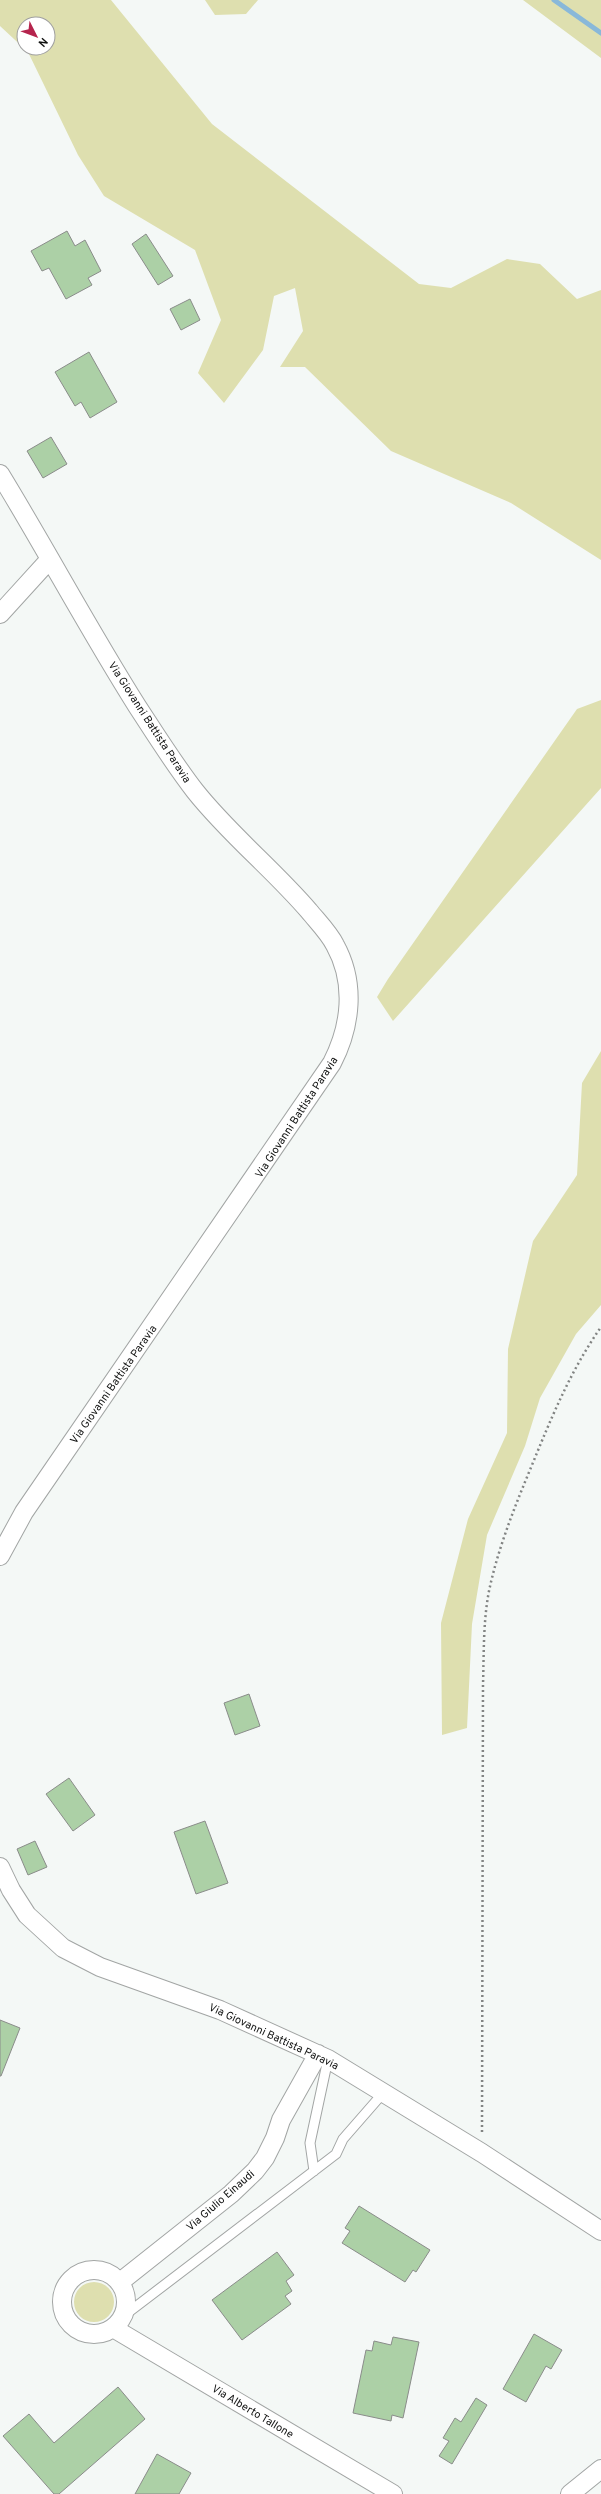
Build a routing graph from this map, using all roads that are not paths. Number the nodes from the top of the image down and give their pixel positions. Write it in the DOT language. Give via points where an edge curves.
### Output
graph roads {
  1 [pos="0,474"];
  2 [pos="50,559"];
  3 [pos="0,614"];
  4 [pos="0,1556"];
  5 [pos="0,1867"];
  6 [pos="323,2056"];
  7 [pos="384,2092"];
  8 [pos="314,2171"];
  9 [pos="601,2231"];
  10 [pos="120,2282"];
  11 [pos="117,2323"];
  12 [pos="601,2469"];
  13 [pos="393,2494"];
  14 [pos="570,2494"];
  1 -- 2 [label="street, Via Giovanni Battista Paravia"];
  2 -- 3 [label="street"];
  2 -- 4 [label="street, Via Giovanni Battista Paravia" via="170,758 222,822 291,890 335,944 347,976 349,1012 341,1046 332,1063 29,1506"];
  5 -- 6 [label="street, Via Giovanni Battista Paravia" via="27,1915 63,1948 82,1960 220,2010"];
  6 -- 7 [label="street, Via Giovanni Battista Paravia"];
  6 -- 8 [label="lane" via="310,2144"];
  6 -- 10 [label="street, Via Giulio Einaudi" via="281,2120 265,2158 255,2171 231,2194"];
  7 -- 8 [label="lane" via="344,2139 336,2154"];
  7 -- 9 [label="street, Via Giovanni Battista Paravia"];
  8 -- 11 [label="lane"];
  10 -- 11 [label="street" via="126,2300"];
  10 -- 11 [label="street" via="111,2274 99,2270 86,2270 74,2276 66,2285 62,2297 62,2310 67,2321 77,2330 89,2334 101,2333"];
  11 -- 13 [label="street, Via Alberto Tallone"];
  12 -- 14 [label="street"];
}
